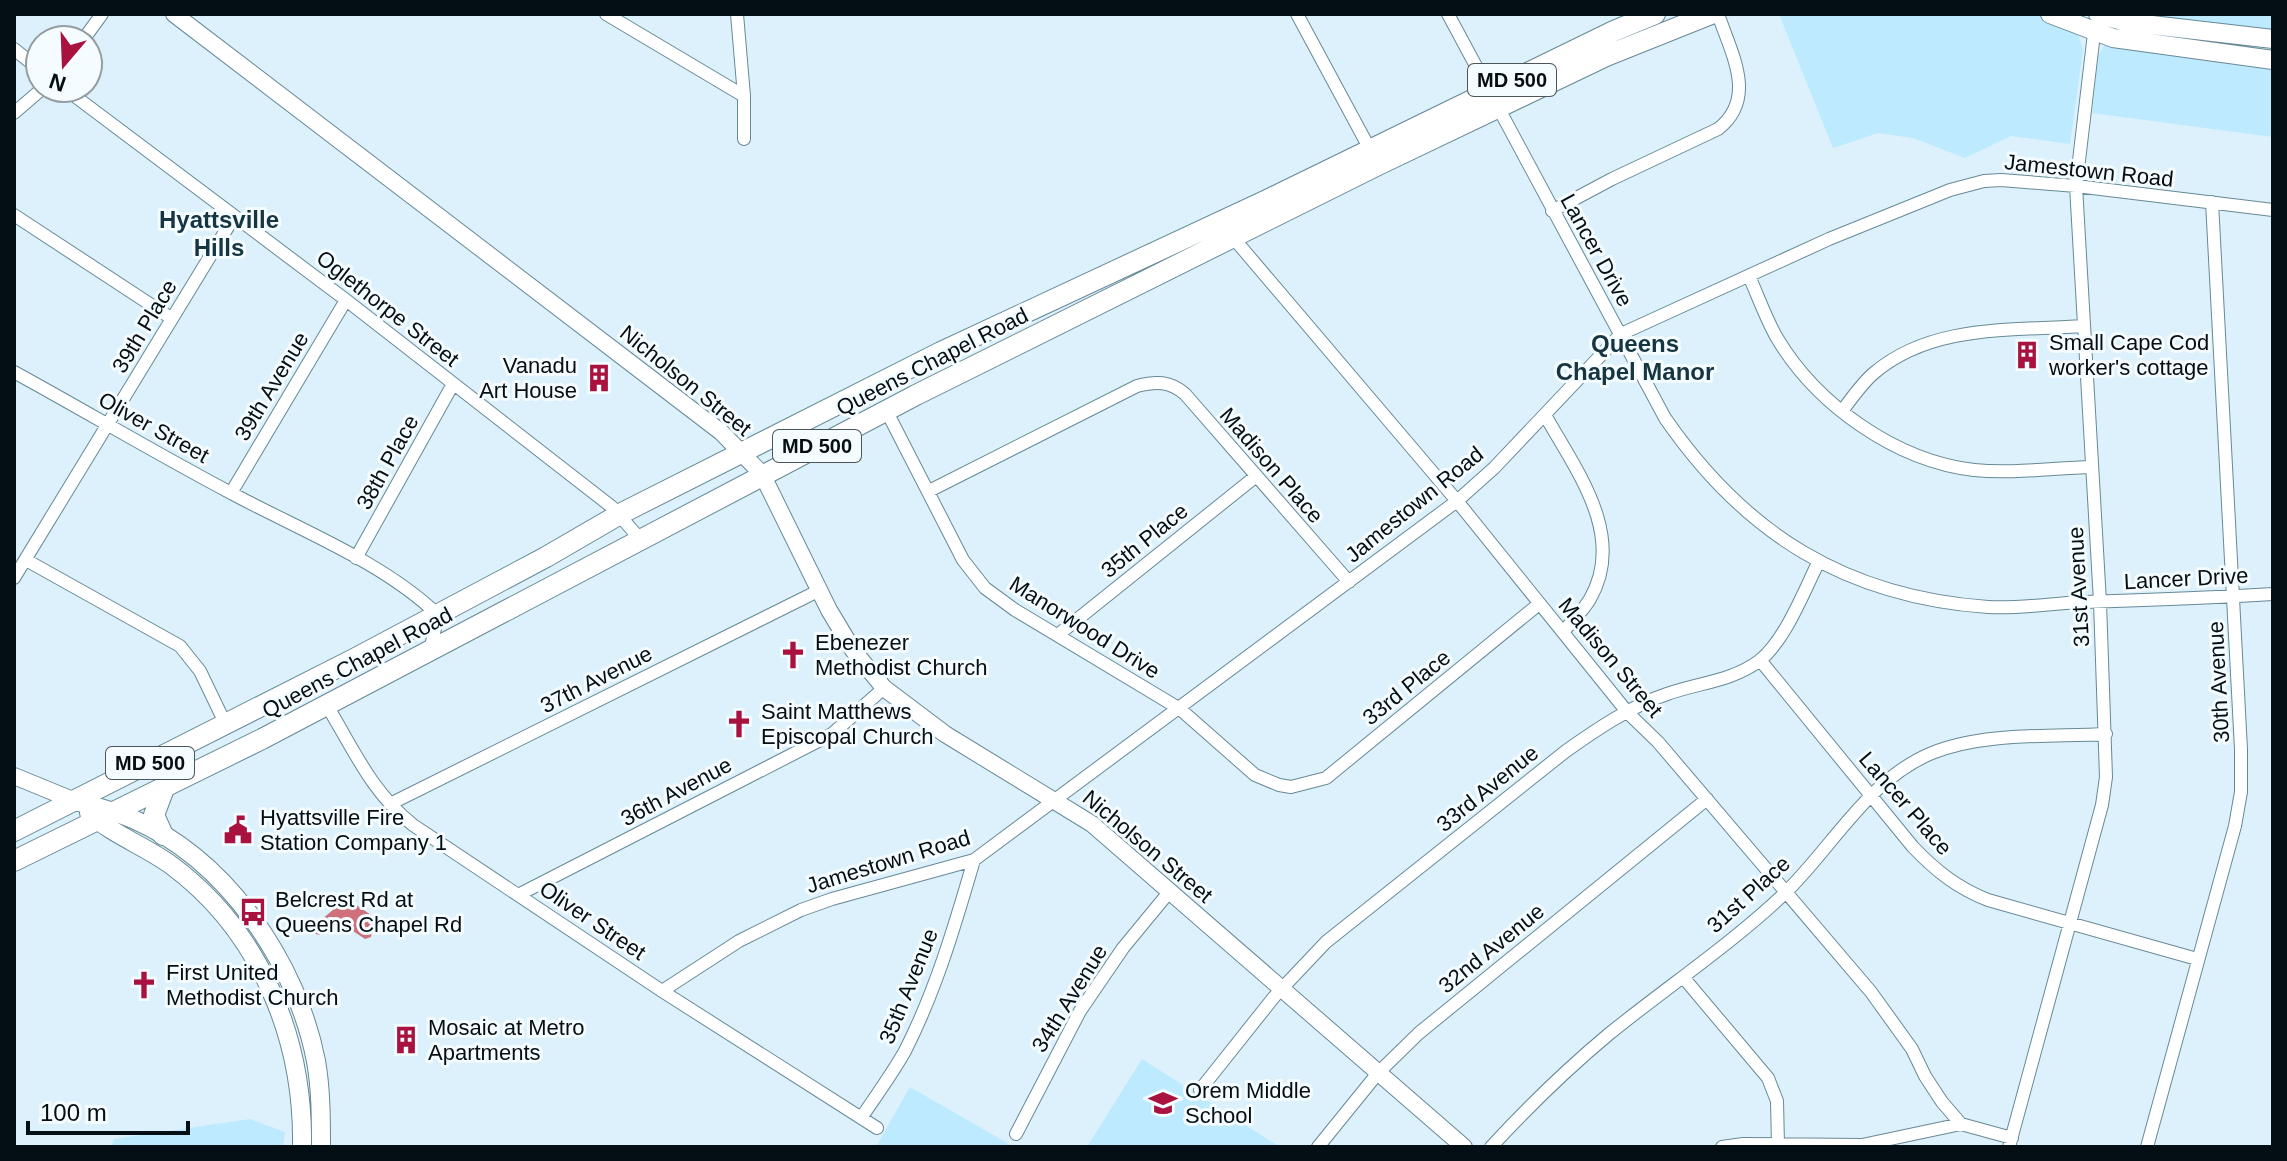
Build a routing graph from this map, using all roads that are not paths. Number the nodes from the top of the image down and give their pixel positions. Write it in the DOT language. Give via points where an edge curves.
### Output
graph roads {
  1 [pos="174,14"];
  2 [pos="606,14"];
  3 [pos="737,14"];
  4 [pos="1297,14"];
  5 [pos="1448,14"];
  6 [pos="1655,14"];
  7 [pos="1711,14"];
  8 [pos="1718,14"];
  9 [pos="2050,14"];
  10 [pos="2097,20"];
  11 [pos="2273,39"];
  12 [pos="2273,60"];
  13 [pos="744,96"];
  14 [pos="1495,99"];
  15 [pos="85,104"];
  16 [pos="744,139"];
  17 [pos="1374,157"];
  18 [pos="2076,186"];
  19 [pos="2212,202"];
  20 [pos="2273,210"];
  21 [pos="1552,211"];
  22 [pos="14,215"];
  23 [pos="234,217"];
  24 [pos="1220,222"];
  25 [pos="1234,238"];
  26 [pos="1749,276"];
  27 [pos="346,300"];
  28 [pos="171,318"];
  29 [pos="2082,326"];
  30 [pos="1621,334"];
  31 [pos="14,372"];
  32 [pos="453,384"];
  33 [pos="886,410"];
  34 [pos="1842,411"];
  35 [pos="1545,415"];
  36 [pos="110,424"];
  37 [pos="743,453"];
  38 [pos="2091,467"];
  39 [pos="762,474"];
  40 [pos="1255,477"];
  41 [pos="929,491"];
  42 [pos="231,493"];
  43 [pos="1457,501"];
  44 [pos="620,514"];
  45 [pos="641,540"];
  46 [pos="356,558"];
  47 [pos="26,560"];
  48 [pos="1819,561"];
  49 [pos="14,578"];
  50 [pos="1349,582"];
  51 [pos="820,590"];
  52 [pos="2273,594"];
  53 [pos="2233,597"];
  54 [pos="2100,602"];
  55 [pos="1539,604"];
  56 [pos="438,615"];
  57 [pos="1563,632"];
  58 [pos="1059,634"];
  59 [pos="430,651"];
  60 [pos="354,659"];
  61 [pos="1760,660"];
  62 [pos="884,688"];
  63 [pos="326,704"];
  64 [pos="1180,709"];
  65 [pos="1628,713"];
  66 [pos="226,725"];
  67 [pos="2106,734"];
  68 [pos="14,776"];
  69 [pos="165,786"];
  70 [pos="1291,787"];
  71 [pos="1872,795"];
  72 [pos="1707,799"];
  73 [pos="1057,800"];
  74 [pos="75,801"];
  75 [pos="390,804"];
  76 [pos="106,817"];
  77 [pos="14,831"];
  78 [pos="163,835"];
  79 [pos="974,860"];
  80 [pos="14,861"];
  81 [pos="226,888"];
  82 [pos="1170,891"];
  83 [pos="1785,893"];
  84 [pos="520,894"];
  85 [pos="229,922"];
  86 [pos="2069,924"];
  87 [pos="2197,959"];
  88 [pos="1683,977"];
  89 [pos="1281,989"];
  90 [pos="662,991"];
  91 [pos="1378,1073"];
  92 [pos="1200,1090"];
  93 [pos="861,1118"];
  94 [pos="1961,1124"];
  95 [pos="877,1128"];
  96 [pos="1016,1134"];
  97 [pos="2010,1142"];
  98 [pos="1778,1145"];
  99 [pos="302,1147"];
  100 [pos="321,1147"];
  101 [pos="1318,1147"];
  102 [pos="1464,1147"];
  103 [pos="1491,1147"];
  104 [pos="1722,1147"];
  105 [pos="2147,1147"];
  1 -- 37 [label="street, Nicholson Street"];
  2 -- 13 [label="street"];
  3 -- 13 [label="street"];
  4 -- 17 [label="street"];
  5 -- 14 [label="street, Lancer Drive"];
  6 -- 14 [label="main road, Queens Chapel Road / MD 500" via="1614,31"];
  7 -- 14 [label="main road, Queens Chapel Road / MD 500"];
  8 -- 21 [label="street" via="1740,83 1732,117 1718,129"];
  9 -- 10 [label="main road"];
  10 -- 11 [label="main road"];
  10 -- 12 [label="main road" via="2142,43"];
  10 -- 18 [label="street, 31st Avenue"];
  13 -- 16 [label="street"];
  14 -- 17 [label="main road, Queens Chapel Road / MD 500"];
  14 -- 21 [label="street, Lancer Drive"];
  15 -- 23 [label="street, Oglethorpe Street"];
  17 -- 24 [label="main road, Queens Chapel Road / MD 500"];
  17 -- 25 [label="main road, Queens Chapel Road / MD 500"];
  18 -- 19 [label="street, Jamestown Road"];
  18 -- 26 [label="street, Jamestown Road" via="2001,180 1950,190"];
  18 -- 29 [label="street, 31st Avenue"];
  19 -- 20 [label="street, Jamestown Road"];
  19 -- 53 [label="street, 30th Avenue"];
  21 -- 30 [label="street, Lancer Drive"];
  22 -- 28 [label="street"];
  23 -- 27 [label="street, Oglethorpe Street"];
  23 -- 28 [label="street, 39th Place"];
  24 -- 25 [label="street, Madison Street"];
  24 -- 37 [label="main road, Queens Chapel Road / MD 500" via="941,352"];
  25 -- 33 [label="main road, Queens Chapel Road / MD 500"];
  25 -- 43 [label="street, Madison Street"];
  26 -- 30 [label="street, Jamestown Road"];
  26 -- 34 [label="street" via="1777,338"];
  27 -- 32 [label="street, Oglethorpe Street"];
  27 -- 42 [label="street, 39th Avenue"];
  28 -- 36 [label="street, 39th Place"];
  29 -- 34 [label="street" via="1982,332 1910,349 1871,375"];
  29 -- 38 [label="street, 31st Avenue"];
  30 -- 35 [label="street, Jamestown Road"];
  30 -- 48 [label="street, Lancer Drive" via="1665,418 1703,469 1768,531"];
  31 -- 36 [label="street, Oliver Street"];
  32 -- 44 [label="street, Oglethorpe Street"];
  32 -- 46 [label="street, 38th Place"];
  33 -- 39 [label="main road, Queens Chapel Road / MD 500"];
  33 -- 41 [label="street, Manorwood Drive"];
  34 -- 38 [label="street" via="1884,440 1949,466"];
  35 -- 43 [label="street, Jamestown Road"];
  35 -- 57 [label="street" via="1587,490 1603,539 1594,591"];
  36 -- 42 [label="street, Oliver Street"];
  36 -- 47 [label="street, 39th Place"];
  37 -- 39 [label="street, Nicholson Street"];
  37 -- 44 [label="main road, Queens Chapel Road / MD 500"];
  38 -- 54 [label="street, 31st Avenue"];
  39 -- 45 [label="main road, Queens Chapel Road / MD 500"];
  39 -- 51 [label="street, Nicholson Street"];
  40 -- 41 [label="street, Madison Place" via="1185,394 1161,382 1127,390"];
  40 -- 50 [label="street, Madison Place"];
  40 -- 58 [label="street, 35th Place"];
  41 -- 58 [label="street, Manorwood Drive" via="963,560 985,588"];
  42 -- 46 [label="street, Oliver Street"];
  43 -- 50 [label="street, Jamestown Road"];
  43 -- 55 [label="street, Madison Street"];
  44 -- 45 [label="street, Oglethorpe Street"];
  44 -- 56 [label="main road, Queens Chapel Road / MD 500"];
  45 -- 59 [label="main road, Queens Chapel Road / MD 500"];
  46 -- 56 [label="street, Oliver Street" via="415,594"];
  47 -- 49 [label="street, 39th Place"];
  47 -- 66 [label="street" via="180,646 200,671"];
  48 -- 54 [label="street, Lancer Drive" via="1860,580 1946,603 2014,607"];
  48 -- 61 [label="street, 33rd Avenue" via="1776,643"];
  50 -- 64 [label="street, Jamestown Road"];
  51 -- 62 [label="street, Nicholson Street" via="841,632"];
  51 -- 75 [label="street, 37th Avenue"];
  52 -- 53 [label="street, Lancer Drive"];
  53 -- 54 [label="street, Lancer Drive"];
  53 -- 87 [label="street, 30th Avenue" via="2241,792"];
  54 -- 67 [label="street, 31st Avenue"];
  55 -- 57 [label="street, Madison Street"];
  55 -- 70 [label="street, 33rd Place" via="1326,778"];
  56 -- 59 [label="street"];
  56 -- 60 [label="main road, Queens Chapel Road / MD 500"];
  57 -- 65 [label="street, Madison Street"];
  58 -- 64 [label="street, Manorwood Drive"];
  59 -- 63 [label="main road, Queens Chapel Road / MD 500"];
  60 -- 63 [label="main road" via="347,673 326,690"];
  60 -- 66 [label="main road, Queens Chapel Road / MD 500"];
  61 -- 65 [label="street, 33rd Avenue" via="1734,674 1667,693"];
  61 -- 71 [label="street, Lancer Place"];
  62 -- 73 [label="street, Nicholson Street" via="935,727"];
  62 -- 84 [label="street, 36th Avenue" via="832,734"];
  63 -- 69 [label="main road, Queens Chapel Road / MD 500"];
  63 -- 75 [label="street, Oliver Street" via="360,767"];
  64 -- 70 [label="street, Manorwood Drive" via="1255,775"];
  64 -- 73 [label="street, Jamestown Road"];
  65 -- 72 [label="street, Madison Street"];
  65 -- 89 [label="street, 33rd Avenue" via="1566,751 1360,914"];
  66 -- 74 [label="main road, Queens Chapel Road / MD 500"];
  67 -- 71 [label="street, 31st Place" via="1984,740 1949,747 1915,761"];
  67 -- 86 [label="street, 31st Avenue" via="2102,805"];
  68 -- 74 [label="street"];
  69 -- 76 [label="main road, Queens Chapel Road / MD 500"];
  69 -- 78 [label="main road" via="154,815"];
  71 -- 83 [label="street, 31st Place"];
  71 -- 86 [label="street, Lancer Place" via="1913,847 1957,886"];
  72 -- 83 [label="street, Madison Street"];
  72 -- 91 [label="street, 32nd Avenue" via="1447,1009"];
  73 -- 79 [label="street, Jamestown Road"];
  73 -- 82 [label="street, Nicholson Street"];
  74 -- 76 [label="main road"];
  74 -- 77 [label="main road, Queens Chapel Road / MD 500"];
  75 -- 84 [label="street, Oliver Street" via="413,825"];
  76 -- 78 [label="main road"];
  76 -- 80 [label="main road, Queens Chapel Road / MD 500"];
  76 -- 85 [label="main road" via="201,890"];
  78 -- 81 [label="main road"];
  79 -- 90 [label="street, Jamestown Road" via="801,910 739,941"];
  79 -- 93 [label="street, 35th Avenue" via="929,998 904,1052"];
  81 -- 85 [label="main road" via="222,902"];
  81 -- 100 [label="main road" via="270,946 308,1031 318,1080"];
  82 -- 89 [label="street, Nicholson Street"];
  82 -- 96 [label="street, 34th Avenue" via="1080,1011"];
  83 -- 88 [label="street, 31st Place"];
  83 -- 94 [label="street, Madison Street" via="1871,992"];
  84 -- 90 [label="street, Oliver Street"];
  85 -- 99 [label="main road" via="262,972 286,1030 300,1098"];
  86 -- 87 [label="street, Lancer Place"];
  86 -- 97 [label="street, 31st Avenue"];
  87 -- 105 [label="street, 30th Avenue"];
  88 -- 98 [label="street" via="1768,1078 1777,1101"];
  88 -- 103 [label="street, 31st Place" via="1532,1102"];
  89 -- 91 [label="street, Nicholson Street"];
  89 -- 92 [label="street, 33rd Avenue"];
  90 -- 93 [label="street, Oliver Street"];
  91 -- 101 [label="street, 32nd Avenue"];
  91 -- 102 [label="street, Nicholson Street"];
  93 -- 95 [label="street, Oliver Street"];
  94 -- 97 [label="street"];
  94 -- 98 [label="street" via="1862,1145"];
  98 -- 104 [label="street"];
}
